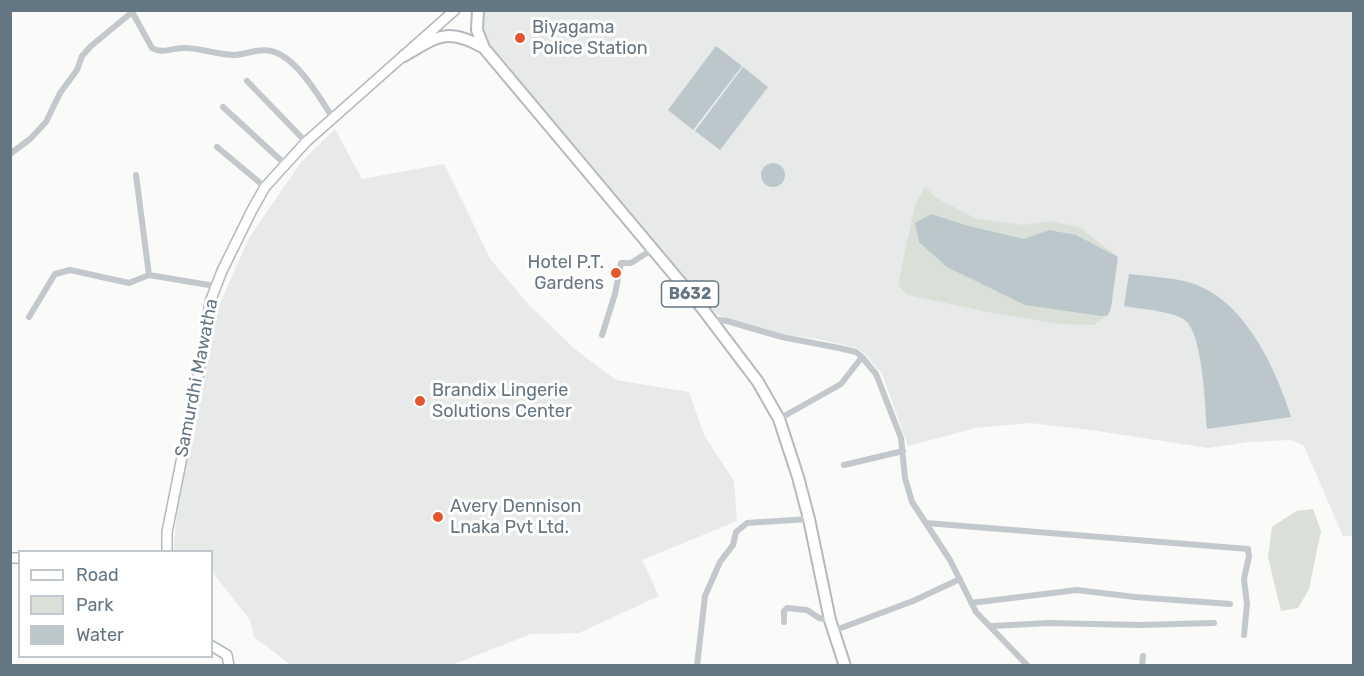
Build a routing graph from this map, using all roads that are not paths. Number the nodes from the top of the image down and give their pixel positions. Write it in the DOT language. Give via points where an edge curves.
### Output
graph roads {
  1 [pos="456,10"];
  2 [pos="478,10"];
  3 [pos="131,12"];
  4 [pos="484,48"];
  5 [pos="404,56"];
  6 [pos="247,81"];
  7 [pos="223,107"];
  8 [pos="333,118"];
  9 [pos="306,142"];
  10 [pos="217,147"];
  11 [pos="10,154"];
  12 [pos="286,165"];
  13 [pos="136,175"];
  14 [pos="265,187"];
  15 [pos="653,249"];
  16 [pos="149,275"];
  17 [pos="215,286"];
  18 [pos="28,317"];
  19 [pos="711,319"];
  20 [pos="602,335"];
  21 [pos="862,357"];
  22 [pos="778,419"];
  23 [pos="903,451"];
  24 [pos="844,465"];
  25 [pos="809,519"];
  26 [pos="926,523"];
  27 [pos="165,550"];
  28 [pos="960,579"];
  29 [pos="971,603"];
  30 [pos="1230,604"];
  31 [pos="830,620"];
  32 [pos="784,622"];
  33 [pos="1214,623"];
  34 [pos="991,626"];
  35 [pos="833,631"];
  36 [pos="1244,635"];
  37 [pos="213,647"];
  38 [pos="1143,656"];
  39 [pos="229,666"];
  40 [pos="697,666"];
  41 [pos="845,666"];
  42 [pos="1028,666"];
  43 [pos="1142,666"];
  1 -- 5 [label="main road, Samurdhi Mawatha"];
  2 -- 4 [label="main road, B632" via="477,30"];
  3 -- 8 [label="street" via="156,51 184,48 235,55 253,50 285,56"];
  3 -- 11 [label="street" via="82,56 46,122"];
  4 -- 5 [label="main road, B632" via="466,38 434,38"];
  4 -- 15 [label="main road, B632"];
  5 -- 8 [label="main road, Samurdhi Mawatha"];
  6 -- 9 [label="street"];
  7 -- 12 [label="street"];
  8 -- 9 [label="main road, Samurdhi Mawatha"];
  9 -- 12 [label="main road, Samurdhi Mawatha"];
  10 -- 14 [label="street"];
  12 -- 14 [label="main road, Samurdhi Mawatha"];
  13 -- 16 [label="street"];
  14 -- 17 [label="main road, Samurdhi Mawatha"];
  15 -- 19 [label="main road, B632"];
  15 -- 20 [label="street" via="631,263 621,263"];
  16 -- 17 [label="street"];
  16 -- 18 [label="street" via="129,283 70,270 55,274"];
  17 -- 27 [label="main road, Samurdhi Mawatha"];
  19 -- 21 [label="street" via="856,352"];
  19 -- 22 [label="main road, B632" via="758,382"];
  21 -- 22 [label="street" via="841,384"];
  21 -- 23 [label="street" via="876,374"];
  22 -- 25 [label="main road, B632"];
  23 -- 24 [label="street"];
  23 -- 26 [label="street" via="907,491"];
  25 -- 31 [label="main road, B632"];
  25 -- 40 [label="street" via="747,524 736,532 705,596"];
  26 -- 28 [label="street"];
  26 -- 36 [label="street" via="1248,549"];
  28 -- 29 [label="street"];
  28 -- 35 [label="street"];
  29 -- 30 [label="street" via="1077,590"];
  29 -- 34 [label="street"];
  31 -- 32 [label="street" via="807,610 787,608"];
  31 -- 35 [label="main road, B632"];
  33 -- 34 [label="street"];
  34 -- 42 [label="street"];
  35 -- 41 [label="main road, B632"];
  37 -- 39 [label="main road" via="227,655"];
  38 -- 43 [label="street"];
}
